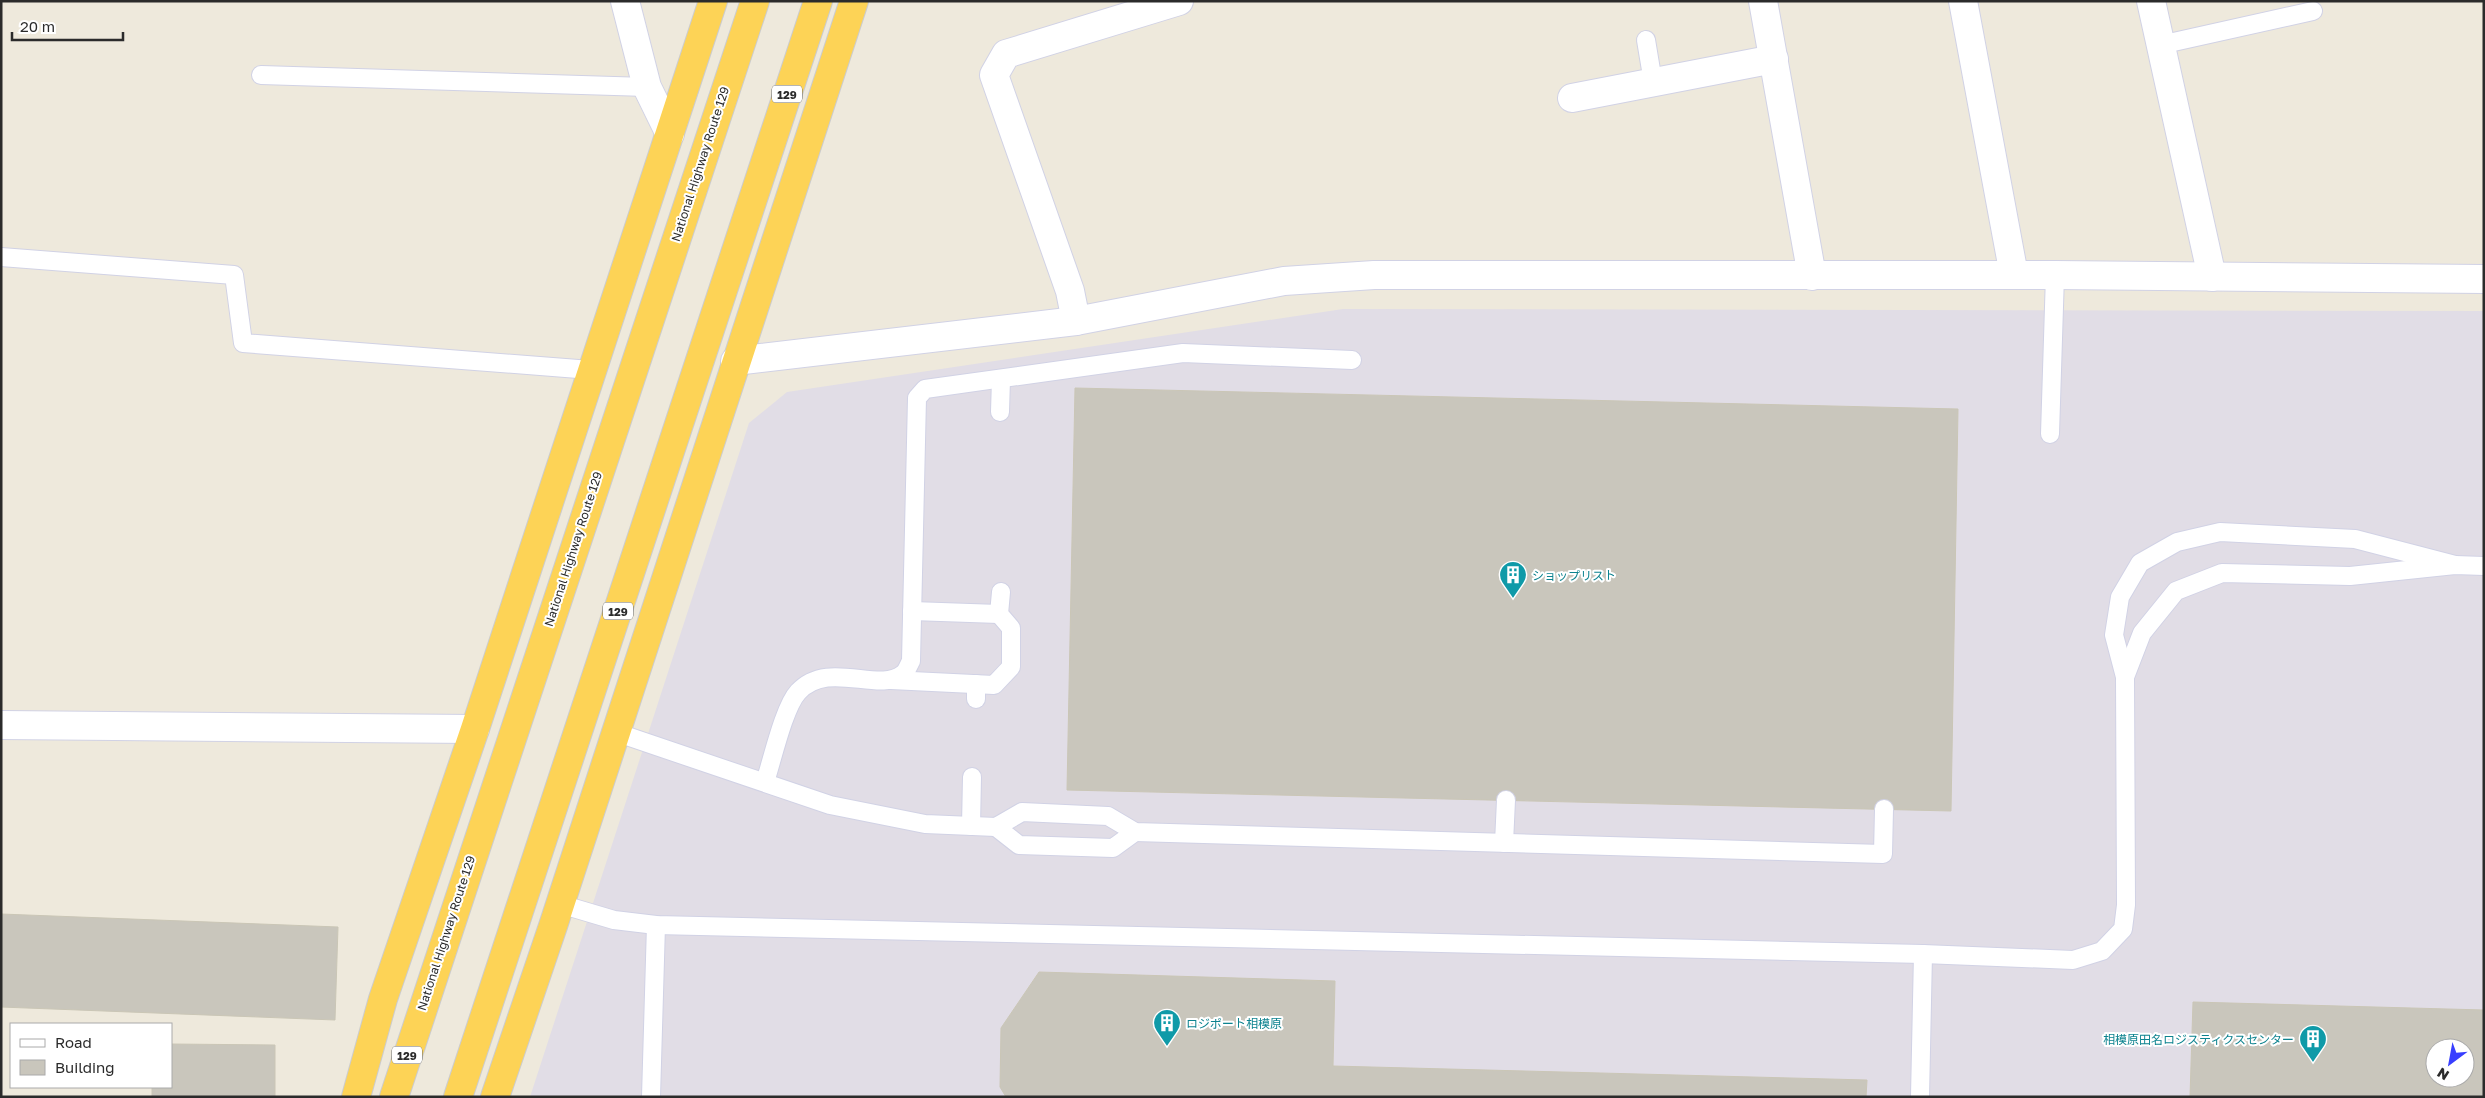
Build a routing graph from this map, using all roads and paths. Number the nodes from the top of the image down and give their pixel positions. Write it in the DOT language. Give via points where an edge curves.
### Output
graph roads {
  1 [pos="626,1"];
  2 [pos="713,1"];
  3 [pos="755,1"];
  4 [pos="818,1"];
  5 [pos="854,1"];
  6 [pos="1179,1"];
  7 [pos="1763,1"];
  8 [pos="1963,1"];
  9 [pos="2151,1"];
  10 [pos="2313,11"];
  11 [pos="1646,40"];
  12 [pos="2160,45"];
  13 [pos="1774,59"];
  14 [pos="261,75"];
  15 [pos="1653,82"];
  16 [pos="648,87"];
  17 [pos="1572,98"];
  18 [pos="670,134"];
  19 [pos="1,258"];
  20 [pos="2014,275"];
  21 [pos="2055,275"];
  22 [pos="1812,276"];
  23 [pos="2212,277"];
  24 [pos="2484,279"];
  25 [pos="1076,321"];
  26 [pos="1352,360"];
  27 [pos="735,361"];
  28 [pos="592,370"];
  29 [pos="1001,379"];
  30 [pos="1000,412"];
  31 [pos="2050,434"];
  32 [pos="2454,566"];
  33 [pos="2484,566"];
  34 [pos="1001,592"];
  35 [pos="912,611"];
  36 [pos="999,614"];
  37 [pos="2125,677"];
  38 [pos="891,680"];
  39 [pos="1,725"];
  40 [pos="475,729"];
  41 [pos="615,732"];
  42 [pos="972,777"];
  43 [pos="765,782"];
  44 [pos="1506,800"];
  45 [pos="1884,809"];
  46 [pos="971,826"];
  47 [pos="996,827"];
  48 [pos="1135,832"];
  49 [pos="1504,843"];
  50 [pos="560,904"];
  51 [pos="656,926"];
  52 [pos="1923,954"];
  53 [pos="356,1097"];
  54 [pos="394,1097"];
  55 [pos="458,1097"];
  56 [pos="495,1097"];
  57 [pos="651,1097"];
  58 [pos="1920,1097"];
  1 -- 16 [label="street"];
  2 -- 18 [label="highway"];
  3 -- 54 [label="highway, National Highway Route 129 / 129"];
  4 -- 55 [label="highway, 129"];
  5 -- 27 [label="highway"];
  6 -- 25 [label="street" via="1006,54 994,75 1070,291"];
  7 -- 13 [label="street"];
  8 -- 20 [label="street"];
  9 -- 12 [label="street"];
  10 -- 12 [label="lane"];
  11 -- 15 [label="lane"];
  12 -- 23 [label="street"];
  13 -- 15 [label="street"];
  13 -- 22 [label="street"];
  14 -- 16 [label="lane"];
  15 -- 17 [label="street"];
  16 -- 18 [label="street"];
  18 -- 28 [label="highway"];
  19 -- 28 [label="lane" via="234,275 243,343"];
  20 -- 21 [label="street"];
  20 -- 22 [label="street"];
  21 -- 23 [label="street"];
  21 -- 31 [label="lane"];
  22 -- 25 [label="street" via="1374,275 1284,281"];
  23 -- 24 [label="street"];
  25 -- 27 [label="street"];
  26 -- 29 [label="lane" via="1183,353"];
  27 -- 41 [label="highway"];
  28 -- 40 [label="highway"];
  29 -- 30 [label="lane"];
  29 -- 35 [label="lane" via="925,389 917,398"];
  32 -- 33 [label="lane"];
  32 -- 37 [label="lane" via="2350,576 2222,573 2176,591 2142,633"];
  32 -- 37 [label="lane" via="2355,539 2220,532 2177,542 2140,563 2120,597 2114,635"];
  34 -- 36 [label="lane"];
  35 -- 36 [label="lane"];
  35 -- 38 [label="lane" via="911,660 904,673"];
  36 -- 38 [label="lane" via="1011,628 1011,667 994,685 976,692"];
  37 -- 52 [label="lane" via="2126,905 2123,929 2102,951 2072,960"];
  38 -- 43 [label="lane" via="825,677 797,693"];
  39 -- 40 [label="street"];
  40 -- 53 [label="highway" via="383,999"];
  41 -- 43 [label="lane"];
  41 -- 50 [label="highway"];
  42 -- 46 [label="lane"];
  43 -- 46 [label="lane" via="830,805 925,824"];
  44 -- 49 [label="lane"];
  45 -- 49 [label="lane" via="1883,854"];
  46 -- 47 [label="lane"];
  47 -- 48 [label="lane" via="1022,812 1108,816"];
  47 -- 48 [label="lane" via="1019,845 1113,848"];
  48 -- 49 [label="lane"];
  50 -- 51 [label="lane" via="614,920"];
  50 -- 56 [label="highway"];
  51 -- 52 [label="lane"];
  51 -- 57 [label="lane"];
  52 -- 58 [label="lane"];
}
